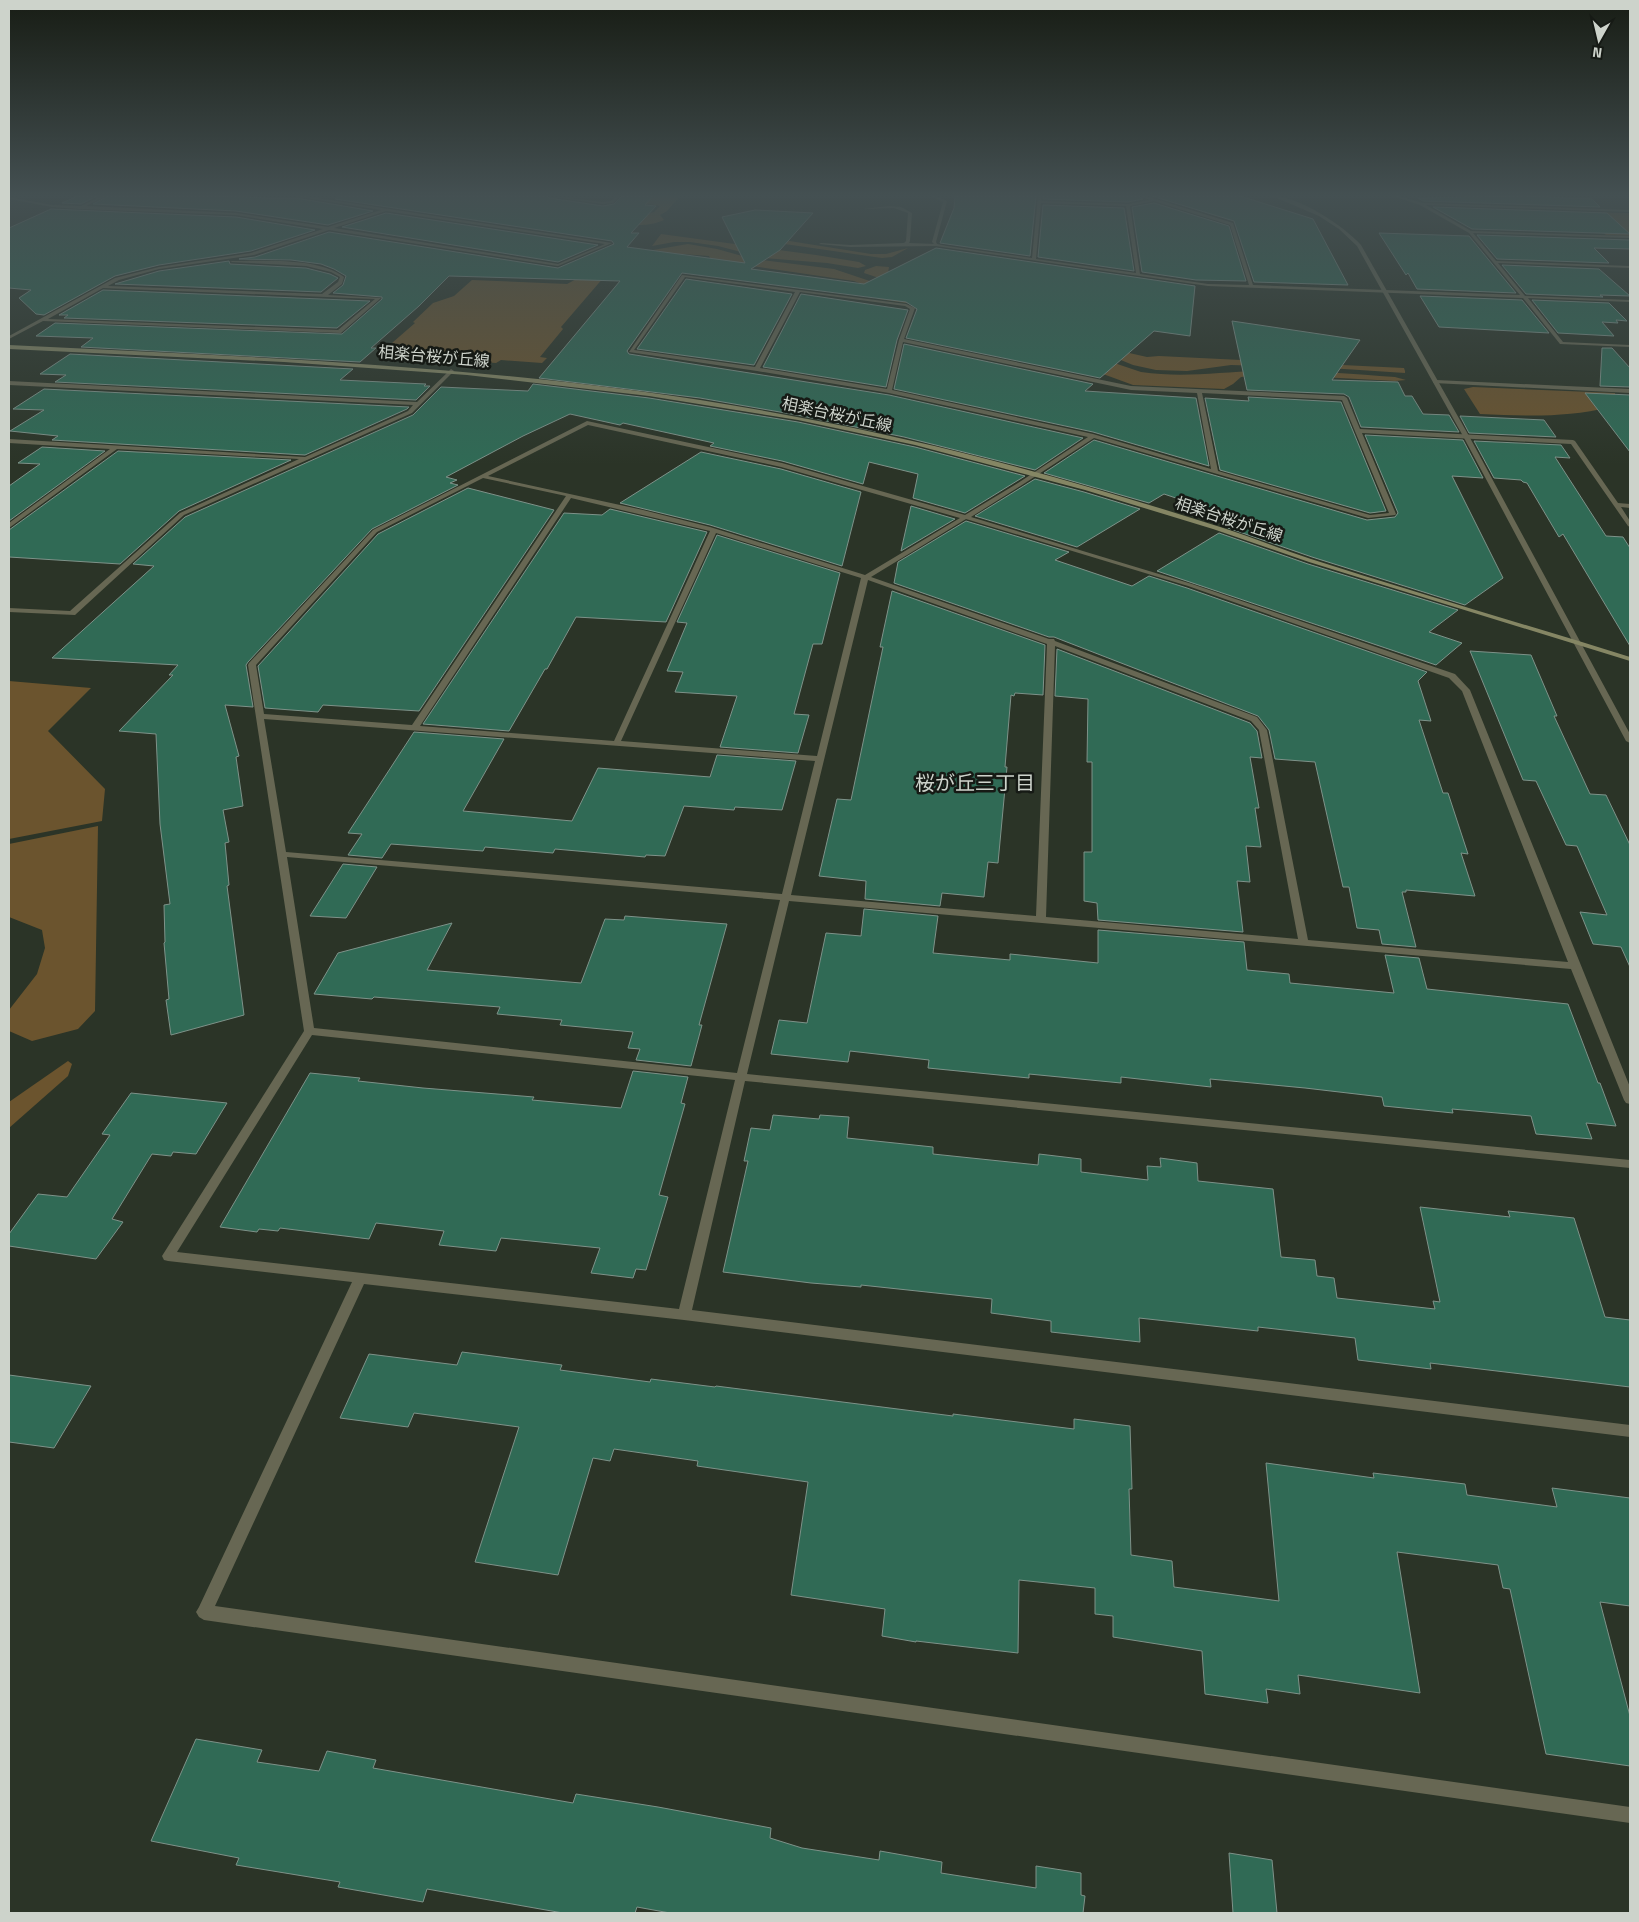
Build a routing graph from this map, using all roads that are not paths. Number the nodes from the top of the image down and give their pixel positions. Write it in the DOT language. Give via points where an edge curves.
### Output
graph roads {
  1 [pos="103,286"];
  2 [pos="336,286"];
  3 [pos="677,286"];
  4 [pos="758,286"];
  5 [pos="1238,286"];
  6 [pos="1251,286"];
  7 [pos="1382,286"];
  8 [pos="1516,286"];
  9 [pos="100,287"];
  10 [pos="798,291"];
  11 [pos="1386,292"];
  12 [pos="322,296"];
  13 [pos="1525,297"];
  14 [pos="1630,301"];
  15 [pos="42,320"];
  16 [pos="9,338"];
  17 [pos="901,340"];
  18 [pos="1630,346"];
  19 [pos="9,347"];
  20 [pos="757,369"];
  21 [pos="450,371"];
  22 [pos="1436,382"];
  23 [pos="9,383"];
  24 [pos="889,391"];
  25 [pos="1199,391"];
  26 [pos="1630,391"];
  27 [pos="417,404"];
  28 [pos="1359,430"];
  29 [pos="1093,436"];
  30 [pos="1466,436"];
  31 [pos="9,441"];
  32 [pos="116,447"];
  33 [pos="307,458"];
  34 [pos="1215,472"];
  35 [pos="1034,475"];
  36 [pos="482,476"];
  37 [pos="569,496"];
  38 [pos="1616,505"];
  39 [pos="1630,506"];
  40 [pos="965,517"];
  41 [pos="1630,525"];
  42 [pos="9,526"];
  43 [pos="714,530"];
  44 [pos="866,578"];
  45 [pos="9,610"];
  46 [pos="1051,641"];
  47 [pos="1578,643"];
  48 [pos="1630,660"];
  49 [pos="261,716"];
  50 [pos="414,727"];
  51 [pos="1630,741"];
  52 [pos="617,742"];
  53 [pos="820,759"];
  54 [pos="281,854"];
  55 [pos="786,896"];
  56 [pos="1041,920"];
  57 [pos="1304,943"];
  58 [pos="1574,966"];
  59 [pos="309,1031"];
  60 [pos="741,1077"];
  61 [pos="1630,1100"];
  62 [pos="1630,1164"];
  63 [pos="360,1279"];
  64 [pos="684,1315"];
  65 [pos="1630,1430"];
  66 [pos="1630,1815"];
  1 -- 9 [label="street"];
  2 -- 12 [label="street"];
  3 -- 20 [label="street" via="631,351"];
  4 -- 10 [label="street"];
  5 -- 6 [label="street"];
  6 -- 11 [label="street"];
  7 -- 11 [label="street"];
  8 -- 13 [label="street"];
  9 -- 12 [label="street"];
  9 -- 15 [label="street"];
  10 -- 17 [label="street" via="913,308"];
  10 -- 20 [label="street"];
  11 -- 13 [label="street"];
  11 -- 22 [label="street"];
  12 -- 15 [label="street" via="379,298 339,332"];
  13 -- 14 [label="street"];
  13 -- 18 [label="street" via="1562,343"];
  15 -- 16 [label="street"];
  17 -- 24 [label="street"];
  17 -- 25 [label="street" via="1131,388"];
  19 -- 21 [label="main road, 相楽台桜が丘線"];
  20 -- 24 [label="street"];
  21 -- 27 [label="street"];
  21 -- 35 [label="main road, 相楽台桜が丘線" via="520,377 740,408 943,450"];
  22 -- 26 [label="street"];
  22 -- 30 [label="street"];
  23 -- 27 [label="street"];
  24 -- 29 [label="street"];
  25 -- 28 [label="street" via="1344,398"];
  25 -- 34 [label="street"];
  27 -- 33 [label="street" via="410,412"];
  28 -- 30 [label="street"];
  28 -- 34 [label="street" via="1392,514 1370,517"];
  29 -- 34 [label="street"];
  29 -- 35 [label="street"];
  30 -- 38 [label="street" via="1573,442"];
  30 -- 47 [label="street"];
  31 -- 32 [label="street"];
  32 -- 33 [label="street"];
  32 -- 42 [label="street"];
  33 -- 45 [label="street" via="182,514 72,613"];
  35 -- 40 [label="street"];
  35 -- 47 [label="main road, 相楽台桜が丘線" via="1203,523 1307,559"];
  36 -- 37 [label="street"];
  36 -- 40 [label="street" via="587,423 782,465"];
  36 -- 49 [label="street" via="376,531 252,665"];
  37 -- 43 [label="street"];
  37 -- 50 [label="street"];
  38 -- 39 [label="street"];
  38 -- 41 [label="street"];
  40 -- 44 [label="street"];
  40 -- 58 [label="street" via="1190,585 1452,676 1466,690"];
  43 -- 44 [label="street"];
  43 -- 52 [label="street"];
  44 -- 46 [label="street"];
  44 -- 53 [label="street"];
  46 -- 56 [label="street"];
  46 -- 57 [label="street" via="1254,719 1263,730"];
  47 -- 48 [label="main road, 相楽台桜が丘線"];
  47 -- 51 [label="street"];
  49 -- 50 [label="street"];
  49 -- 54 [label="street"];
  50 -- 52 [label="street"];
  52 -- 53 [label="street"];
  53 -- 55 [label="street"];
  54 -- 55 [label="street"];
  54 -- 59 [label="street"];
  55 -- 56 [label="street"];
  55 -- 60 [label="street"];
  56 -- 57 [label="street"];
  57 -- 58 [label="street"];
  58 -- 61 [label="street"];
  59 -- 60 [label="street"];
  59 -- 63 [label="street" via="168,1256"];
  60 -- 62 [label="street"];
  60 -- 64 [label="street"];
  63 -- 64 [label="street"];
  63 -- 66 [label="street" via="204,1612"];
  64 -- 65 [label="street"];
}
